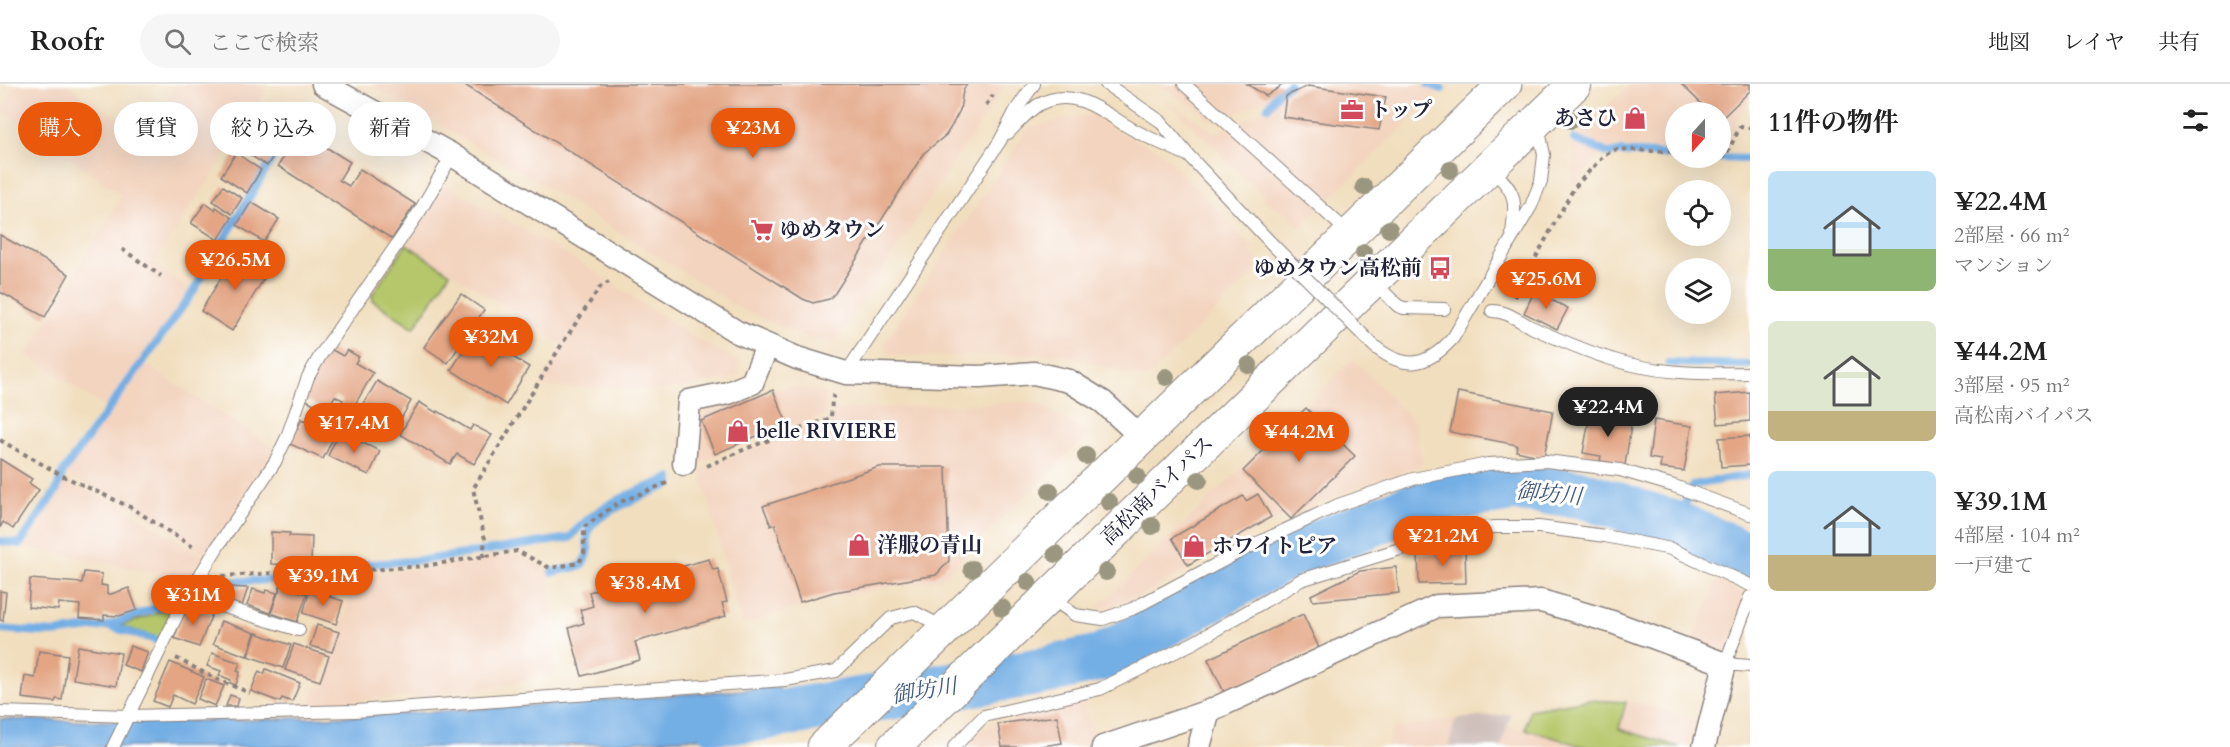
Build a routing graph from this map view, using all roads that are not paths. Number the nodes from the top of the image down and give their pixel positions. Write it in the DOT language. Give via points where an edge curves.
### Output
graph roads {
  1 [pos="323,84"];
  2 [pos="1034,84"];
  3 [pos="1106,84"];
  4 [pos="1184,84"];
  5 [pos="1505,84"];
  6 [pos="1575,84"];
  7 [pos="1537,122"];
  8 [pos="1000,141"];
  9 [pos="452,154"];
  10 [pos="1189,156"];
  11 [pos="1489,168"];
  12 [pos="1351,235"];
  13 [pos="1511,237"];
  14 [pos="1373,280"];
  15 [pos="1444,309"];
  16 [pos="1497,311"];
  17 [pos="767,346"];
  18 [pos="846,373"];
  19 [pos="1750,373"];
  20 [pos="1141,437"];
  21 [pos="688,470"];
  22 [pos="1750,514"];
  23 [pos="1750,585"];
  24 [pos="189,596"];
  25 [pos="1049,596"];
  26 [pos="1750,597"];
  27 [pos="947,629"];
  28 [pos="299,630"];
  29 [pos="1725,664"];
  30 [pos="1750,666"];
  31 [pos="1209,711"];
  32 [pos="0,712"];
  33 [pos="126,721"];
  34 [pos="902,740"];
  35 [pos="113,747"];
  36 [pos="824,747"];
  37 [pos="954,747"];
  38 [pos="1103,747"];
  39 [pos="1199,747"];
  40 [pos="1704,747"];
  1 -- 9 [label="street"];
  2 -- 8 [label="lane"];
  3 -- 10 [label="lane" via="1160,121"];
  4 -- 12 [label="lane"];
  5 -- 12 [label="highway"];
  6 -- 7 [label="highway, 高松南バイパス"];
  7 -- 11 [label="highway, 高松南バイパス"];
  7 -- 13 [label="lane" via="1544,155 1541,181"];
  8 -- 10 [label="lane" via="1037,106 1053,98 1077,98"];
  8 -- 18 [label="lane"];
  9 -- 17 [label="street" via="737,332"];
  9 -- 24 [label="lane" via="414,220 320,356 275,462"];
  10 -- 13 [label="lane, bridge" via="1374,346 1402,363 1430,358 1453,338"];
  11 -- 13 [label="lane" via="1507,184 1516,205"];
  11 -- 14 [label="highway, 高松南バイパス"];
  12 -- 20 [label="highway"];
  14 -- 15 [label="lane" via="1398,306"];
  14 -- 25 [label="highway, 高松南バイパス"];
  16 -- 19 [label="lane" via="1604,357 1640,368 1691,374"];
  17 -- 18 [label="street"];
  17 -- 21 [label="street" via="752,383 728,393 689,401"];
  18 -- 20 [label="street" via="1034,373 1069,381 1103,402"];
  20 -- 27 [label="highway"];
  22 -- 25 [label="lane" via="1620,470 1546,462 1488,464 1413,479 1338,505 1132,609 1103,619 1075,615"];
  23 -- 37 [label="lane" via="1671,549 1605,536 1539,527 1451,533 1301,580 1195,642 1100,688 984,716"];
  24 -- 28 [label="lane"];
  24 -- 33 [label="lane"];
  25 -- 34 [label="highway, 高松南バイパス"];
  26 -- 29 [label="lane"];
  27 -- 33 [label="lane" via="914,612 891,618 836,671 785,681 356,711"];
  27 -- 36 [label="highway"];
  29 -- 30 [label="lane"];
  29 -- 31 [label="street" via="1612,622 1541,601 1437,606"];
  29 -- 40 [label="street"];
  31 -- 38 [label="street"];
  31 -- 39 [label="street"];
  32 -- 33 [label="lane"];
  33 -- 35 [label="lane"];
}
